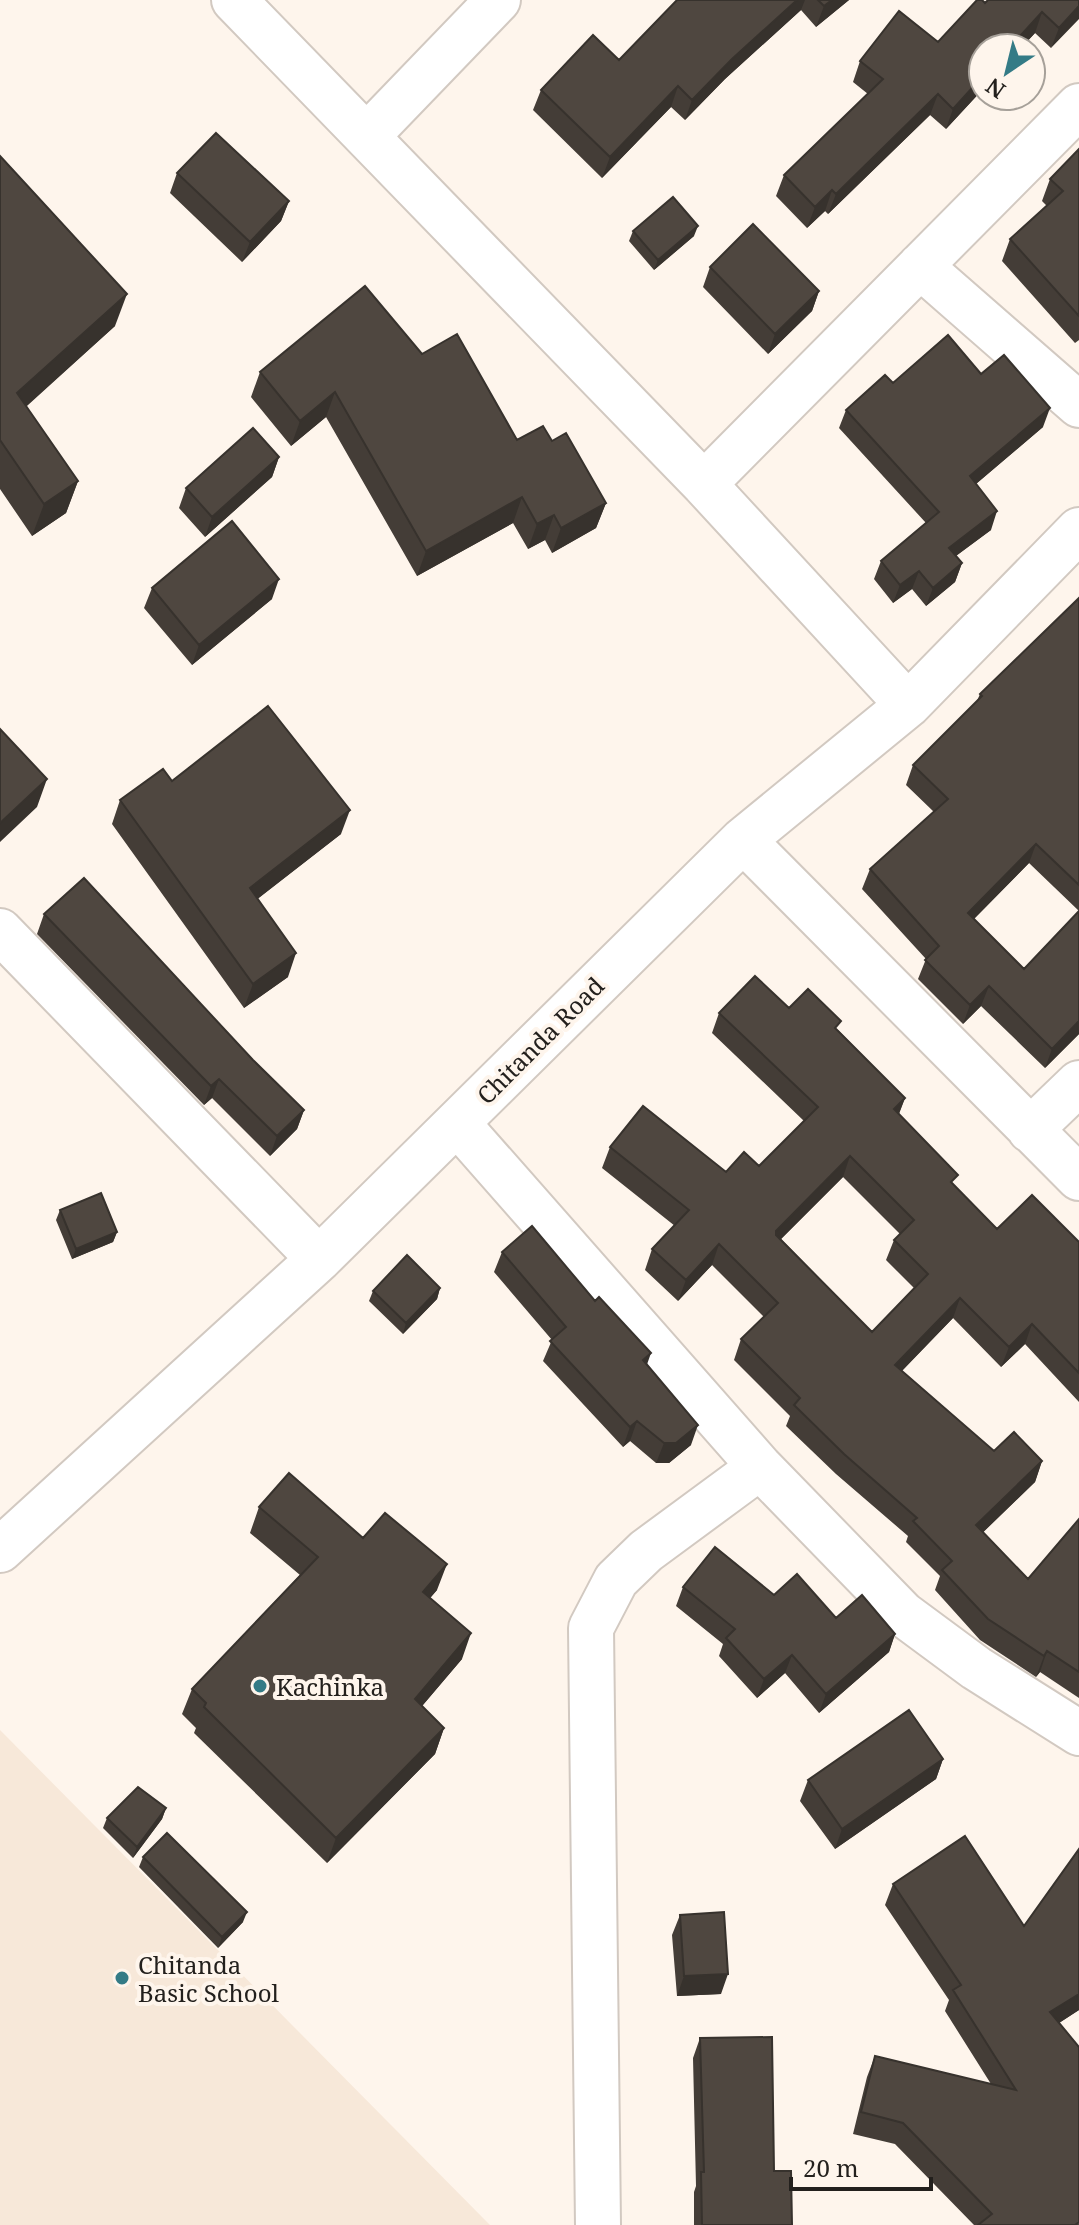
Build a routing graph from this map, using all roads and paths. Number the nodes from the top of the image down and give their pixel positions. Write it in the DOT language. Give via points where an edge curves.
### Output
graph roads {
  1 [pos="234,0"];
  2 [pos="498,0"];
  3 [pos="1079,106"];
  4 [pos="367,136"];
  5 [pos="920,266"];
  6 [pos="1079,405"];
  7 [pos="704,484"];
  8 [pos="1079,530"];
  9 [pos="908,705"];
  10 [pos="743,840"];
  11 [pos="0,931"];
  12 [pos="1079,1083"];
  13 [pos="457,1123"];
  14 [pos="1030,1130"];
  15 [pos="1079,1178"];
  16 [pos="319,1259"];
  17 [pos="760,1467"];
  18 [pos="0,1550"];
  19 [pos="1079,1733"];
  20 [pos="598,2225"];
  1 -- 4 [label="street"];
  2 -- 4 [label="street"];
  3 -- 5 [label="street"];
  4 -- 7 [label="street"];
  5 -- 6 [label="street"];
  5 -- 7 [label="street"];
  7 -- 9 [label="street"];
  8 -- 9 [label="street, Chitanda Road"];
  9 -- 10 [label="street, Chitanda Road"];
  10 -- 13 [label="street, Chitanda Road"];
  10 -- 14 [label="street"];
  11 -- 16 [label="street"];
  12 -- 14 [label="street"];
  13 -- 16 [label="street, Chitanda Road"];
  13 -- 17 [label="street"];
  14 -- 15 [label="street"];
  16 -- 18 [label="street, Chitanda Road"];
  17 -- 19 [label="street" via="903,1614"];
  17 -- 20 [label="street" via="626,1570 591,1628"];
}
